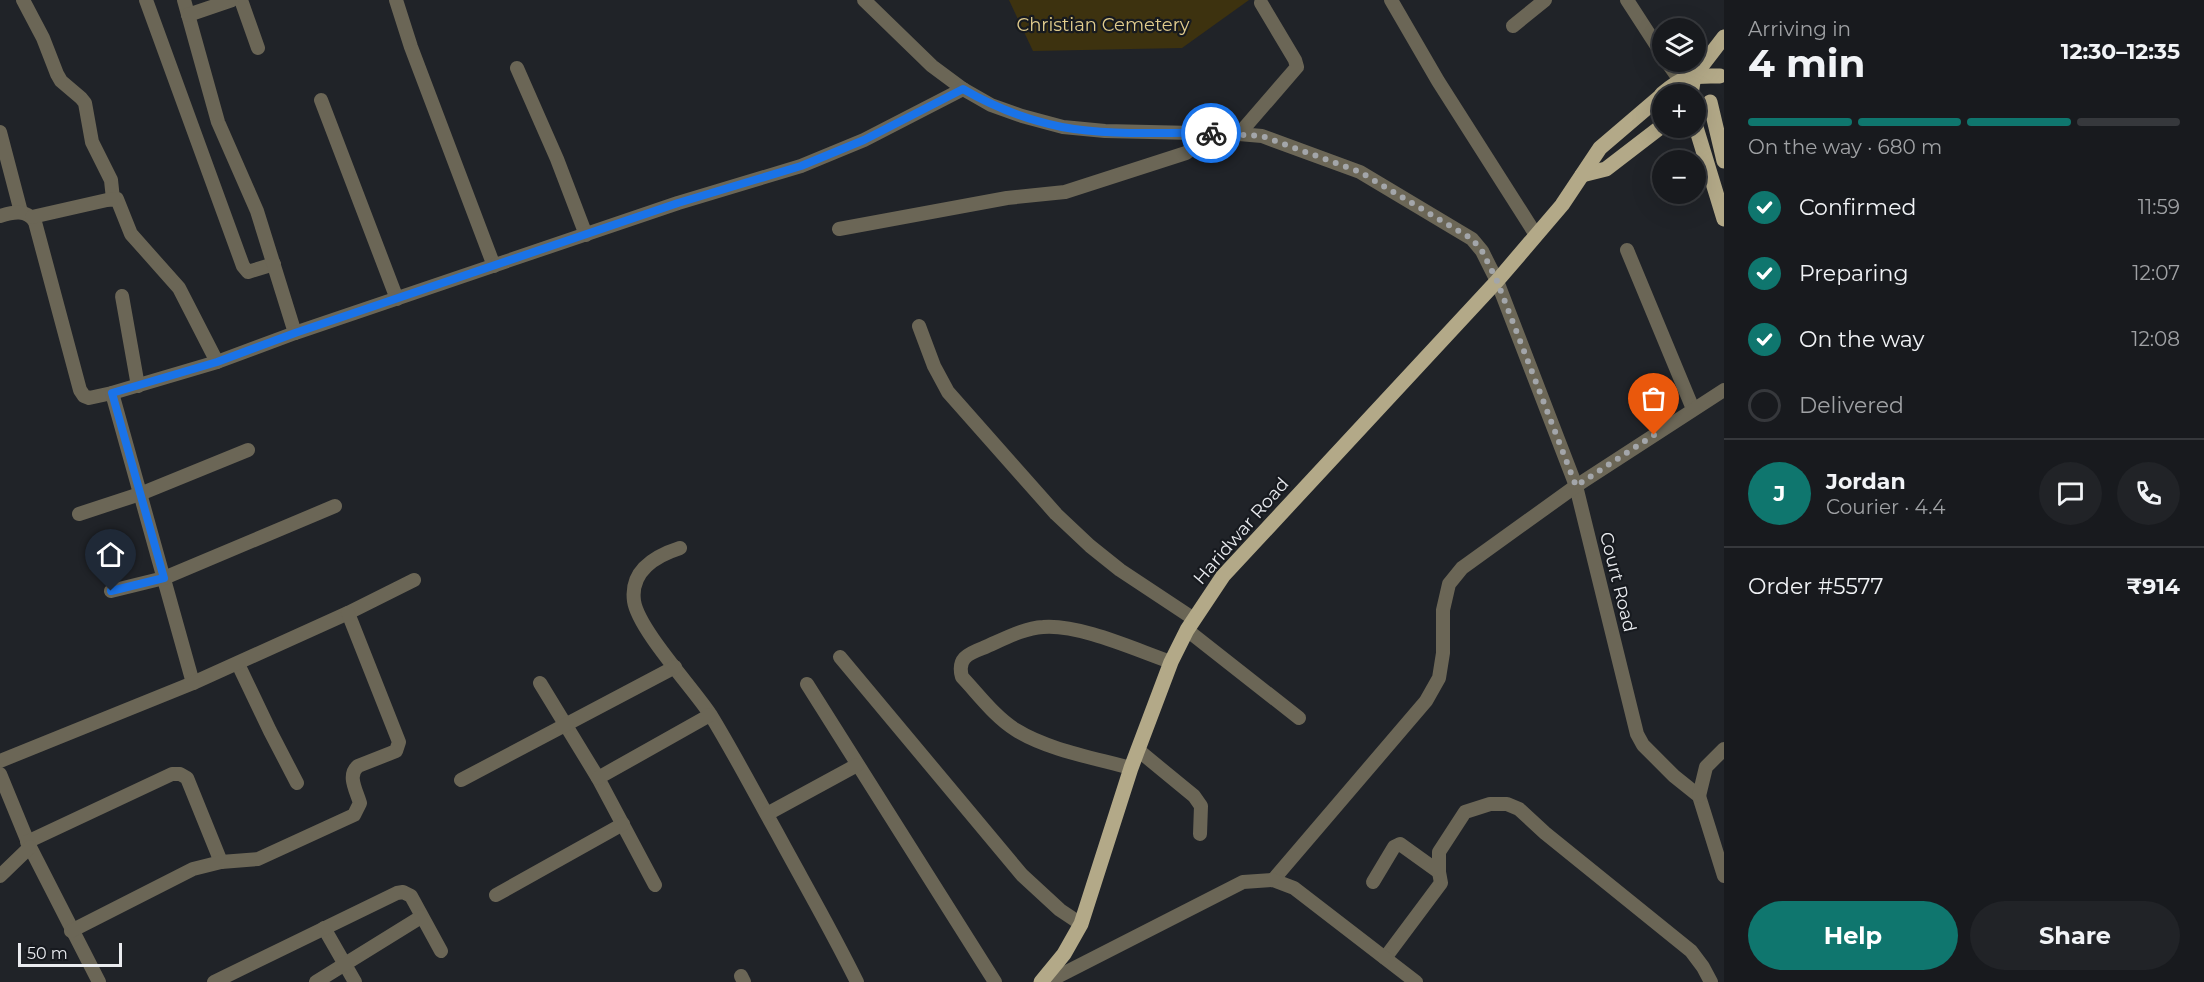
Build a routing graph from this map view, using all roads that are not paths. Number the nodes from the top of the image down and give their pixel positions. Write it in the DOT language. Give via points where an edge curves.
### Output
graph roads {
  1 [pos="23,0"];
  2 [pos="146,0"];
  3 [pos="184,0"];
  4 [pos="232,0"];
  5 [pos="241,0"];
  6 [pos="396,0"];
  7 [pos="864,0"];
  8 [pos="1391,0"];
  9 [pos="1545,0"];
  10 [pos="1627,0"];
  11 [pos="1261,3"];
  12 [pos="188,15"];
  13 [pos="1513,26"];
  14 [pos="1724,37"];
  15 [pos="1652,39"];
  16 [pos="258,48"];
  17 [pos="517,68"];
  18 [pos="1679,72"];
  19 [pos="1722,73"];
  20 [pos="1686,78"];
  21 [pos="1678,84"];
  22 [pos="1688,84"];
  23 [pos="963,89"];
  24 [pos="1706,98"];
  25 [pos="321,100"];
  26 [pos="1652,104"];
  27 [pos="1706,111"];
  28 [pos="0,132"];
  29 [pos="1199,133"];
  30 [pos="1239,134"];
  31 [pos="1652,134"];
  32 [pos="1699,138"];
  33 [pos="1724,161"];
  34 [pos="1582,175"];
  35 [pos="113,199"];
  36 [pos="27,215"];
  37 [pos="0,216"];
  38 [pos="1724,219"];
  39 [pos="839,229"];
  40 [pos="586,235"];
  41 [pos="1536,235"];
  42 [pos="1627,250"];
  43 [pos="274,264"];
  44 [pos="494,266"];
  45 [pos="1497,281"];
  46 [pos="122,296"];
  47 [pos="397,298"];
  48 [pos="919,326"];
  49 [pos="295,333"];
  50 [pos="217,362"];
  51 [pos="138,386"];
  52 [pos="1724,390"];
  53 [pos="112,393"];
  54 [pos="1694,409"];
  55 [pos="248,450"];
  56 [pos="1576,486"];
  57 [pos="140,494"];
  58 [pos="335,506"];
  59 [pos="79,513"];
  60 [pos="680,548"];
  61 [pos="164,578"];
  62 [pos="414,580"];
  63 [pos="111,591"];
  64 [pos="348,613"];
  65 [pos="1191,624"];
  66 [pos="840,657"];
  67 [pos="1171,662"];
  68 [pos="238,664"];
  69 [pos="675,667"];
  70 [pos="540,682"];
  71 [pos="193,683"];
  72 [pos="807,684"];
  73 [pos="710,715"];
  74 [pos="1299,718"];
  75 [pos="566,725"];
  76 [pos="1724,749"];
  77 [pos="1138,750"];
  78 [pos="0,761"];
  79 [pos="857,765"];
  80 [pos="1131,768"];
  81 [pos="0,774"];
  82 [pos="597,778"];
  83 [pos="461,780"];
  84 [pos="297,783"];
  85 [pos="1699,796"];
  86 [pos="767,814"];
  87 [pos="623,824"];
  88 [pos="1200,834"];
  89 [pos="28,844"];
  90 [pos="221,862"];
  91 [pos="1439,872"];
  92 [pos="0,876"];
  93 [pos="1724,876"];
  94 [pos="1273,880"];
  95 [pos="1373,882"];
  96 [pos="655,885"];
  97 [pos="496,895"];
  98 [pos="421,917"];
  99 [pos="1081,924"];
  100 [pos="324,928"];
  101 [pos="71,931"];
  102 [pos="441,951"];
  103 [pos="1385,958"];
  104 [pos="345,964"];
  105 [pos="99,982"];
  106 [pos="214,982"];
  107 [pos="316,982"];
  108 [pos="355,982"];
  109 [pos="857,982"];
  110 [pos="995,982"];
  111 [pos="1041,982"];
  112 [pos="1047,982"];
  113 [pos="1416,982"];
  114 [pos="1711,982"];
  1 -- 35 [label="street" via="61,81 84,103 93,142 111,180"];
  2 -- 43 [label="street" via="243,266 248,272"];
  3 -- 12 [label="street"];
  4 -- 12 [label="street"];
  5 -- 16 [label="street"];
  6 -- 44 [label="street"];
  7 -- 23 [label="street, Court Road" via="900,38"];
  8 -- 41 [label="street"];
  9 -- 13 [label="street"];
  10 -- 15 [label="street"];
  11 -- 30 [label="street" via="1297,67"];
  12 -- 43 [label="street" via="218,122 257,211"];
  14 -- 20 [label="main road, Haridwar Road"];
  17 -- 40 [label="street"];
  18 -- 20 [label="street"];
  19 -- 20 [label="main road"];
  19 -- 24 [label="main road"];
  20 -- 21 [label="main road, Haridwar Road"];
  20 -- 22 [label="main road"];
  23 -- 29 [label="street, Court Road" via="991,105 1063,127"];
  23 -- 40 [label="street" via="829,155"];
  25 -- 47 [label="street"];
  26 -- 34 [label="main road, Haridwar Road" via="1600,148"];
  27 -- 33 [label="main road"];
  28 -- 36 [label="street"];
  29 -- 30 [label="street, Court Road"];
  29 -- 39 [label="street" via="1193,148 1186,153 1065,192 1008,198"];
  30 -- 45 [label="street, Court Road" via="1262,136 1360,172 1472,239"];
  31 -- 34 [label="main road" via="1606,169"];
  32 -- 38 [label="main road"];
  34 -- 41 [label="main road, Haridwar Road"];
  35 -- 36 [label="street"];
  35 -- 50 [label="street" via="120,203 131,234 179,288"];
  36 -- 37 [label="street"];
  36 -- 53 [label="street" via="38,228 80,390 89,398"];
  40 -- 44 [label="street"];
  41 -- 45 [label="main road, Haridwar Road"];
  42 -- 54 [label="street"];
  43 -- 49 [label="street"];
  44 -- 47 [label="street"];
  45 -- 56 [label="street, Court Road"];
  45 -- 65 [label="main road, Haridwar Road" via="1223,576"];
  46 -- 51 [label="street"];
  47 -- 49 [label="street"];
  48 -- 65 [label="street" via="948,393 1056,514 1090,546"];
  49 -- 50 [label="street"];
  50 -- 51 [label="street"];
  51 -- 53 [label="street"];
  52 -- 54 [label="street"];
  53 -- 57 [label="street"];
  54 -- 56 [label="street"];
  55 -- 57 [label="street"];
  56 -- 85 [label="street, Court Road" via="1637,734 1643,745"];
  56 -- 94 [label="street" via="1462,568 1449,584 1443,610 1439,678 1426,701"];
  57 -- 59 [label="street"];
  57 -- 61 [label="street"];
  58 -- 61 [label="street"];
  60 -- 69 [label="street" via="660,555 641,570 634,590 634,604 643,622"];
  61 -- 63 [label="street"];
  61 -- 71 [label="street"];
  62 -- 64 [label="street"];
  64 -- 68 [label="street"];
  64 -- 90 [label="street" via="398,746 354,769 352,777 360,803 348,819 258,859"];
  65 -- 67 [label="main road, Haridwar Road"];
  65 -- 74 [label="street"];
  66 -- 99 [label="street" via="1022,875"];
  67 -- 77 [label="main road, Haridwar Road"];
  67 -- 80 [label="street" via="1059,627 1021,632 970,653 963,660 962,677 1014,729 1034,740"];
  68 -- 71 [label="street"];
  68 -- 84 [label="street"];
  69 -- 73 [label="street"];
  69 -- 75 [label="street"];
  70 -- 75 [label="street"];
  71 -- 78 [label="street"];
  72 -- 79 [label="street"];
  73 -- 82 [label="street"];
  73 -- 86 [label="street"];
  75 -- 82 [label="street"];
  75 -- 83 [label="street"];
  76 -- 85 [label="street" via="1706,767"];
  77 -- 80 [label="main road, Haridwar Road"];
  77 -- 88 [label="street" via="1194,796 1201,806"];
  79 -- 86 [label="street"];
  79 -- 110 [label="street"];
  80 -- 99 [label="main road, Haridwar Road"];
  81 -- 89 [label="street"];
  82 -- 87 [label="street"];
  85 -- 93 [label="street"];
  86 -- 109 [label="street"];
  87 -- 96 [label="street"];
  87 -- 97 [label="street"];
  89 -- 90 [label="street" via="172,774 180,774 187,778"];
  89 -- 92 [label="street"];
  89 -- 101 [label="street"];
  90 -- 101 [label="street" via="193,869"];
  91 -- 95 [label="street" via="1400,844 1394,847"];
  91 -- 103 [label="street" via="1441,883"];
  91 -- 114 [label="street" via="1440,852 1465,812 1490,804 1507,804 1519,809 1691,951"];
  94 -- 103 [label="street" via="1294,888"];
  94 -- 112 [label="street" via="1243,882"];
  98 -- 100 [label="street" via="411,896 403,892"];
  98 -- 102 [label="street"];
  98 -- 104 [label="street"];
  99 -- 111 [label="main road, Haridwar Road" via="1064,954"];
  100 -- 104 [label="street"];
  100 -- 106 [label="street"];
  101 -- 105 [label="street"];
  103 -- 113 [label="street"];
  104 -- 107 [label="street"];
  104 -- 108 [label="street"];
}
